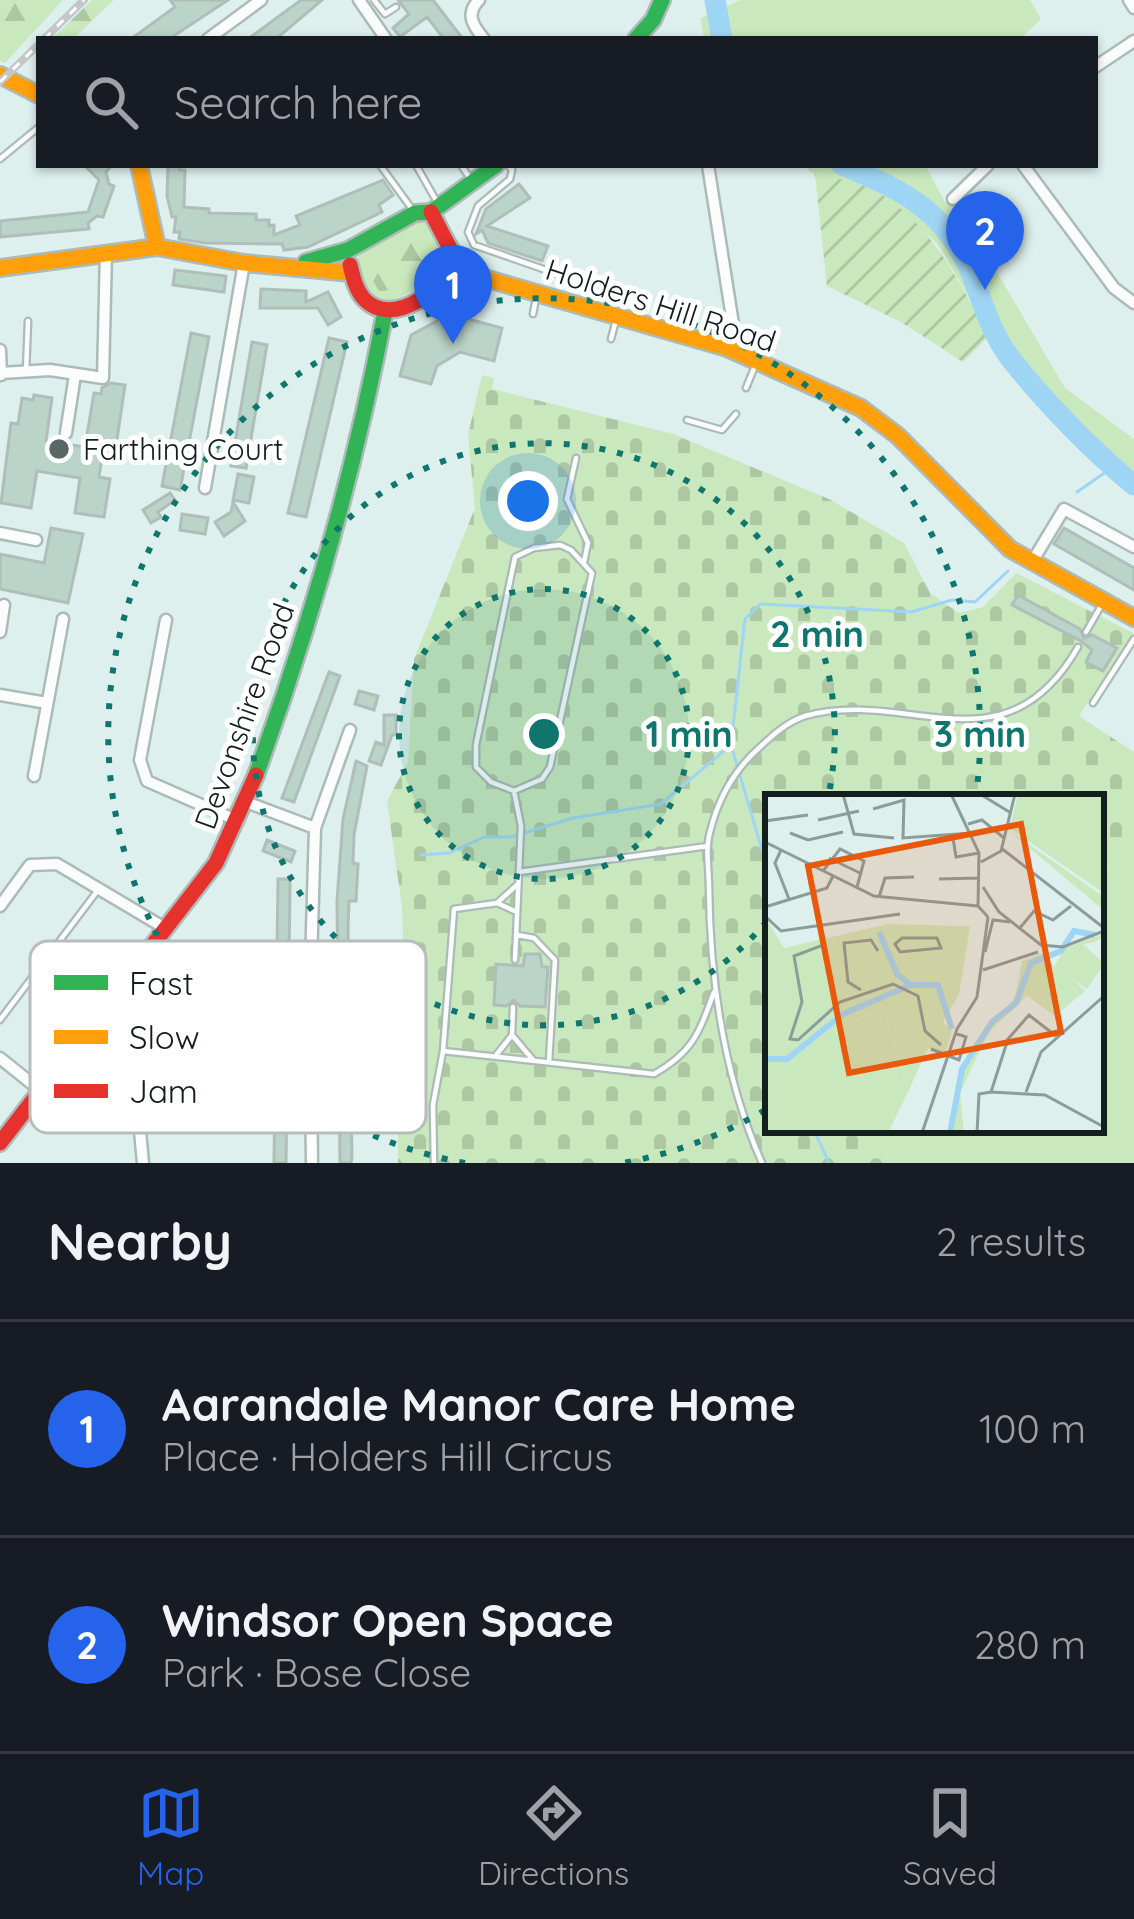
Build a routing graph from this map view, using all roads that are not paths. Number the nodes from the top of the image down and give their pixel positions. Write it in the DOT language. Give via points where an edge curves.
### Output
graph roads {
  1 [pos="261,0"];
  2 [pos="359,0"];
  3 [pos="374,0"];
  4 [pos="479,0"];
  5 [pos="662,0"];
  6 [pos="1129,0"];
  7 [pos="396,7"];
  8 [pos="1134,8"];
  9 [pos="212,36"];
  10 [pos="384,36"];
  11 [pos="482,36"];
  12 [pos="639,36"];
  13 [pos="1134,41"];
  14 [pos="1098,66"];
  15 [pos="0,75"];
  16 [pos="36,93"];
  17 [pos="36,130"];
  18 [pos="0,159"];
  19 [pos="140,168"];
  20 [pos="383,168"];
  21 [pos="417,168"];
  22 [pos="463,168"];
  23 [pos="492,168"];
  24 [pos="510,168"];
  25 [pos="708,168"];
  26 [pos="985,168"];
  27 [pos="1025,168"];
  28 [pos="473,183"];
  29 [pos="953,200"];
  30 [pos="429,210"];
  31 [pos="157,248"];
  32 [pos="348,250"];
  33 [pos="106,252"];
  34 [pos="244,263"];
  35 [pos="292,266"];
  36 [pos="0,268"];
  37 [pos="453,269"];
  38 [pos="351,273"];
  39 [pos="538,293"];
  40 [pos="1134,303"];
  41 [pos="385,312"];
  42 [pos="533,314"];
  43 [pos="618,315"];
  44 [pos="636,320"];
  45 [pos="28,321"];
  46 [pos="611,339"];
  47 [pos="727,348"];
  48 [pos="0,350"];
  49 [pos="758,361"];
  50 [pos="26,371"];
  51 [pos="75,375"];
  52 [pos="0,376"];
  53 [pos="746,388"];
  54 [pos="736,414"];
  55 [pos="687,420"];
  56 [pos="66,433"];
  57 [pos="577,458"];
  58 [pos="205,488"];
  59 [pos="0,533"];
  60 [pos="36,540"];
  61 [pos="1134,547"];
  62 [pos="584,562"];
  63 [pos="1032,562"];
  64 [pos="1103,601"];
  65 [pos="4,605"];
  66 [pos="1134,618"];
  67 [pos="63,619"];
  68 [pos="166,620"];
  69 [pos="0,632"];
  70 [pos="1086,632"];
  71 [pos="1134,639"];
  72 [pos="1078,646"];
  73 [pos="0,695"];
  74 [pos="1093,703"];
  75 [pos="47,704"];
  76 [pos="350,730"];
  77 [pos="34,776"];
  78 [pos="514,790"];
  79 [pos="246,802"];
  80 [pos="238,821"];
  81 [pos="315,828"];
  82 [pos="708,846"];
  83 [pos="518,872"];
  84 [pos="518,884"];
  85 [pos="99,889"];
  86 [pos="497,903"];
  87 [pos="0,906"];
  88 [pos="517,912"];
  89 [pos="163,927"];
  90 [pos="516,936"];
  91 [pos="60,941"];
  92 [pos="153,941"];
  93 [pos="312,941"];
  94 [pos="515,960"];
  95 [pos="30,980"];
  96 [pos="714,992"];
  97 [pos="513,1007"];
  98 [pos="0,1020"];
  99 [pos="512,1034"];
  100 [pos="443,1051"];
  101 [pos="495,1056"];
  102 [pos="0,1058"];
  103 [pos="533,1060"];
  104 [pos="549,1062"];
  105 [pos="30,1082"];
  106 [pos="30,1105"];
  107 [pos="140,1133"];
  108 [pos="312,1133"];
  109 [pos="0,1144"];
  110 [pos="143,1163"];
  111 [pos="312,1163"];
  112 [pos="434,1163"];
  113 [pos="762,1163"];
  1 -- 9 [label="street"];
  2 -- 10 [label="street"];
  3 -- 7 [label="lane" via="385,14"];
  4 -- 11 [label="street" via="471,20"];
  5 -- 12 [label="main road"];
  6 -- 8 [label="street"];
  13 -- 14 [label="street"];
  15 -- 16 [label="main road"];
  17 -- 18 [label="lane"];
  19 -- 31 [label="main road"];
  20 -- 30 [label="lane"];
  21 -- 30 [label="lane"];
  22 -- 28 [label="lane"];
  23 -- 28 [label="main road"];
  24 -- 44 [label="lane" via="510,179 478,206 468,232 474,245 629,292"];
  25 -- 47 [label="street" via="733,324"];
  26 -- 29 [label="street"];
  27 -- 40 [label="street" via="1114,288"];
  28 -- 30 [label="main road"];
  30 -- 32 [label="main road"];
  30 -- 37 [label="main road"];
  31 -- 33 [label="main road"];
  31 -- 34 [label="main road"];
  32 -- 35 [label="main road"];
  32 -- 38 [label="main road"];
  33 -- 36 [label="main road"];
  33 -- 51 [label="street" via="103,378"];
  34 -- 35 [label="main road"];
  34 -- 58 [label="street"];
  35 -- 38 [label="main road"];
  37 -- 39 [label="main road, Holders Hill Road"];
  37 -- 41 [label="main road" via="441,287"];
  38 -- 41 [label="main road" via="367,302"];
  39 -- 42 [label="lane"];
  39 -- 43 [label="main road, Holders Hill Road"];
  41 -- 79 [label="main road, Devonshire Road" via="328,563"];
  43 -- 44 [label="main road, Holders Hill Road"];
  43 -- 46 [label="lane"];
  44 -- 47 [label="main road, Holders Hill Road"];
  45 -- 50 [label="lane"];
  47 -- 49 [label="main road, Holders Hill Road"];
  48 -- 52 [label="street"];
  49 -- 53 [label="lane"];
  49 -- 63 [label="main road, Holders Hill Road" via="861,408"];
  50 -- 51 [label="street"];
  50 -- 52 [label="street"];
  51 -- 56 [label="street"];
  54 -- 55 [label="lane" via="722,430"];
  57 -- 62 [label="lane" via="567,499 588,543"];
  59 -- 60 [label="street"];
  61 -- 63 [label="street" via="1064,509"];
  62 -- 78 [label="lane" via="592,573 550,767"];
  62 -- 78 [label="lane" via="560,545 514,557 476,745 476,766"];
  63 -- 64 [label="main road, Holders Hill Road"];
  64 -- 66 [label="main road, Holders Hill Road"];
  64 -- 70 [label="lane"];
  65 -- 69 [label="street"];
  67 -- 75 [label="street"];
  68 -- 80 [label="street" via="141,771 147,781"];
  71 -- 74 [label="lane"];
  72 -- 82 [label="lane" via="1051,684 991,718 860,711 799,718 745,760"];
  73 -- 75 [label="street"];
  75 -- 77 [label="street"];
  76 -- 81 [label="street"];
  78 -- 83 [label="lane"];
  79 -- 80 [label="main road, Devonshire Road"];
  79 -- 81 [label="street"];
  80 -- 89 [label="main road, Devonshire Road" via="216,863"];
  81 -- 93 [label="street"];
  82 -- 83 [label="lane"];
  82 -- 96 [label="lane"];
  83 -- 84 [label="lane"];
  84 -- 86 [label="lane"];
  84 -- 88 [label="lane"];
  85 -- 87 [label="street" via="57,864 30,865"];
  85 -- 89 [label="street"];
  85 -- 91 [label="lane"];
  86 -- 88 [label="lane"];
  86 -- 100 [label="lane" via="454,909"];
  88 -- 90 [label="lane"];
  89 -- 92 [label="main road, Devonshire Road"];
  90 -- 94 [label="lane"];
  90 -- 104 [label="lane" via="534,938 555,960"];
  95 -- 98 [label="lane"];
  96 -- 104 [label="lane" via="699,1034 680,1059 653,1074"];
  96 -- 113 [label="lane"];
  97 -- 99 [label="lane"];
  99 -- 101 [label="lane"];
  99 -- 103 [label="lane"];
  100 -- 101 [label="lane"];
  100 -- 112 [label="lane"];
  101 -- 103 [label="lane"];
  102 -- 105 [label="street"];
  103 -- 104 [label="lane"];
  106 -- 109 [label="main road, Devonshire Road"];
  107 -- 110 [label="street"];
  108 -- 111 [label="street"];
}
